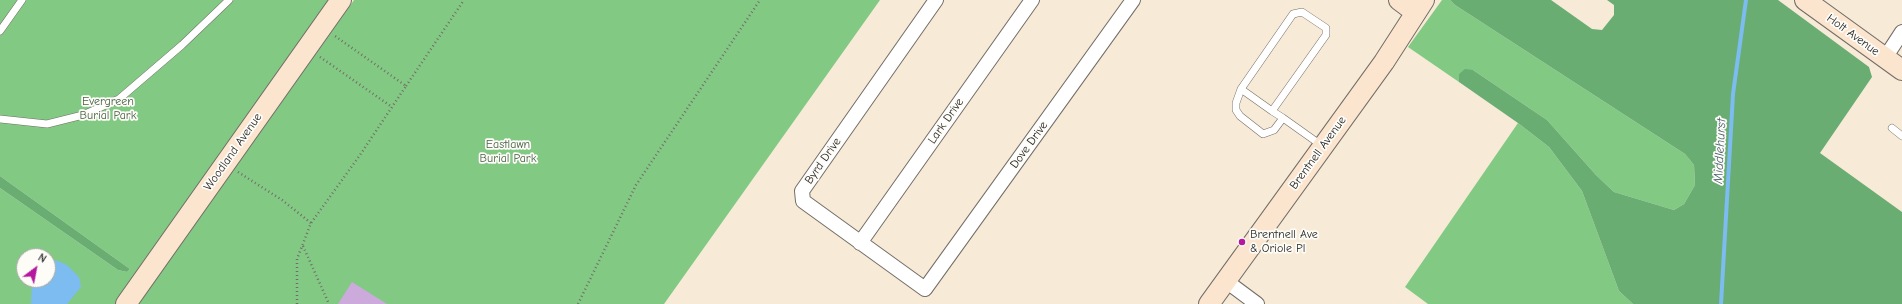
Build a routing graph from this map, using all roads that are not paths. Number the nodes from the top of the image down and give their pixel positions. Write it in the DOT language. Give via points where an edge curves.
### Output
graph roads {
  1 [pos="22,0"];
  2 [pos="229,0"];
  3 [pos="341,0"];
  4 [pos="936,0"];
  5 [pos="1032,0"];
  6 [pos="1133,0"];
  7 [pos="1399,0"];
  8 [pos="1805,0"];
  9 [pos="1419,6"];
  10 [pos="0,31"];
  11 [pos="1902,32"];
  12 [pos="1885,58"];
  13 [pos="1902,70"];
  14 [pos="1241,89"];
  15 [pos="1272,111"];
  16 [pos="1283,118"];
  17 [pos="0,119"];
  18 [pos="1892,128"];
  19 [pos="1902,136"];
  20 [pos="1323,147"];
  21 [pos="860,242"];
  22 [pos="1226,281"];
  23 [pos="924,289"];
  24 [pos="126,304"];
  25 [pos="1209,304"];
  26 [pos="1257,304"];
  1 -- 10 [label="lane"];
  2 -- 17 [label="lane" via="182,45 119,99 82,115 47,124"];
  3 -- 24 [label="street, Woodland Avenue"];
  4 -- 21 [label="street, Byrd Drive" via="802,191 803,201"];
  5 -- 21 [label="street, Lark Drive"];
  6 -- 23 [label="street, Dove Drive"];
  7 -- 9 [label="street"];
  8 -- 12 [label="street, Holt Avenue"];
  9 -- 20 [label="street, Brentnell Avenue" via="1384,62"];
  11 -- 12 [label="street"];
  12 -- 13 [label="street, Holt Avenue"];
  14 -- 15 [label="lane"];
  14 -- 15 [label="lane" via="1293,14 1302,12 1326,28 1326,35"];
  14 -- 16 [label="lane" via="1236,110 1263,134 1274,130"];
  15 -- 16 [label="lane"];
  16 -- 20 [label="lane"];
  18 -- 19 [label="lane"];
  20 -- 22 [label="street, Brentnell Avenue"];
  21 -- 23 [label="street, Byrd Drive"];
  22 -- 25 [label="street, Brentnell Avenue"];
  22 -- 26 [label="street"];
}
